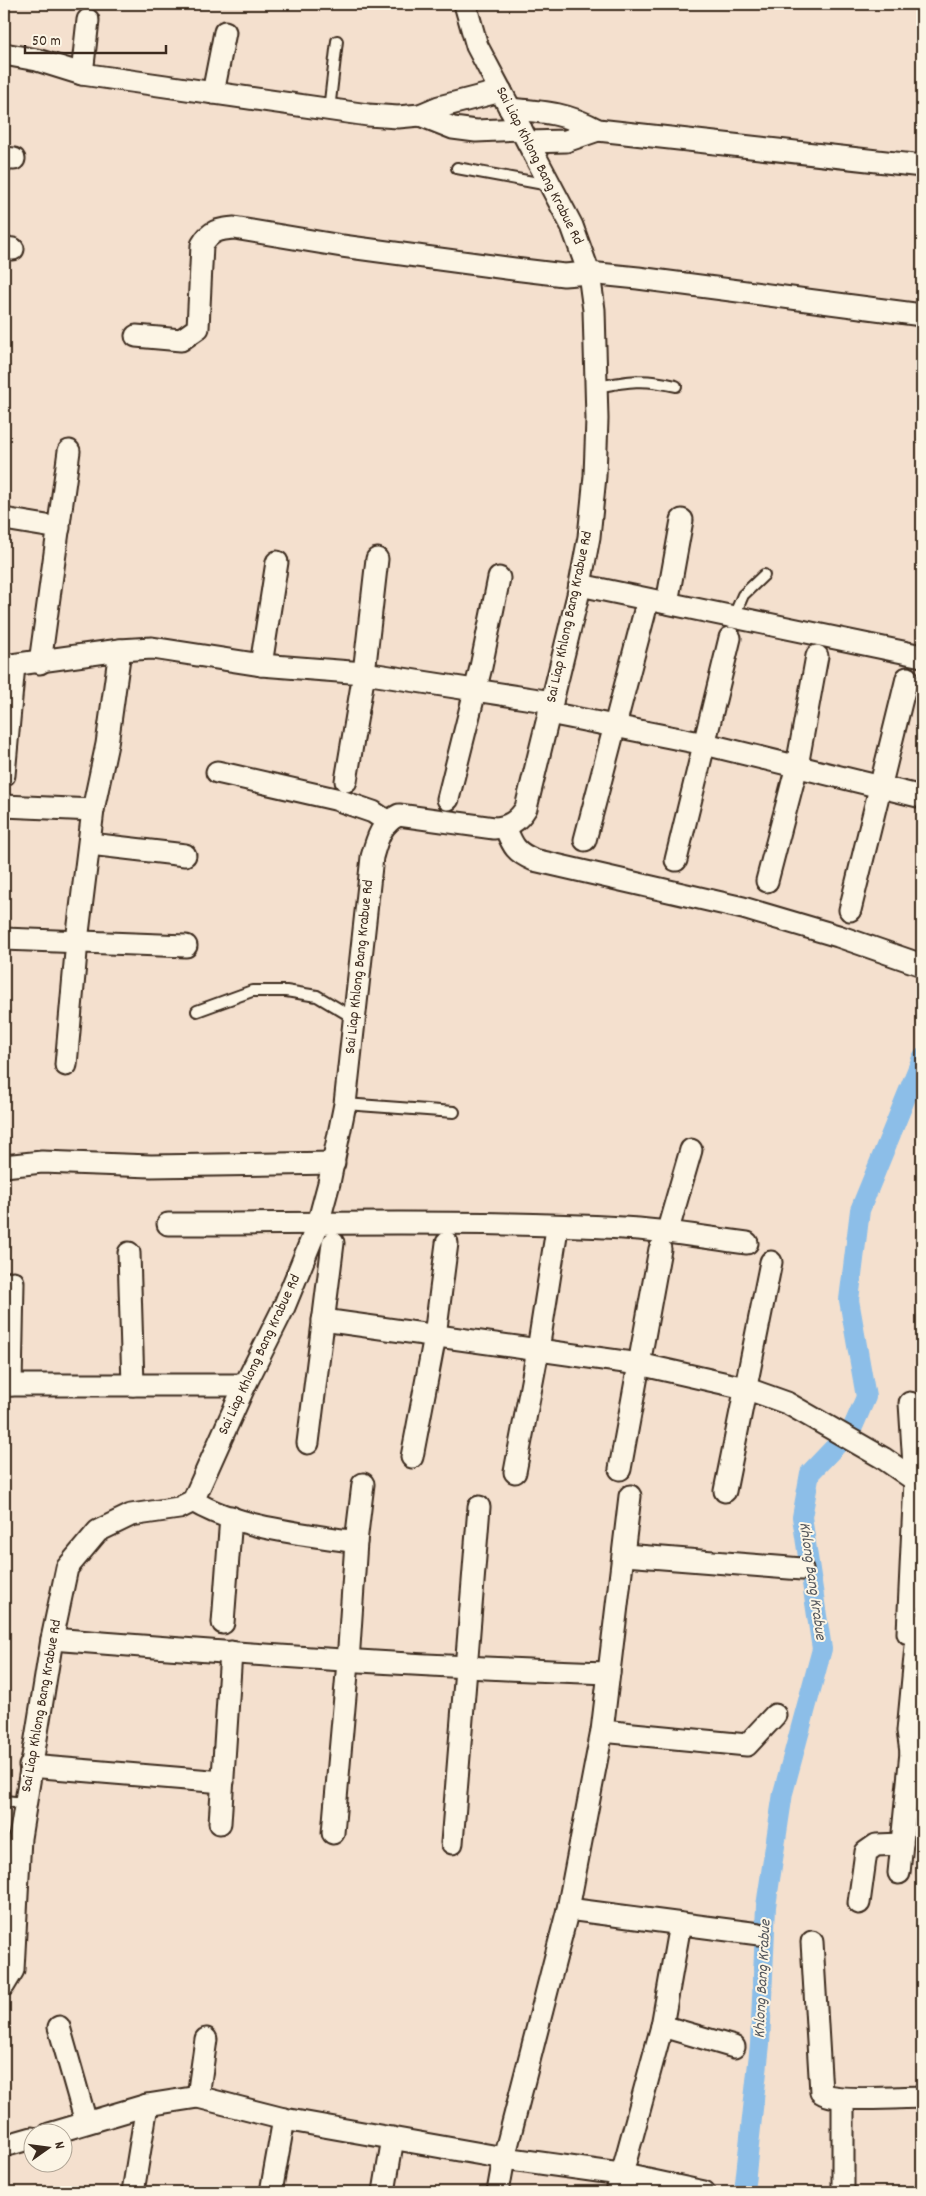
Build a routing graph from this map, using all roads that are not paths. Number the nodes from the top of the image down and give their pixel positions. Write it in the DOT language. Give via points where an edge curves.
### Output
graph roads {
  1 [pos="465,4"];
  2 [pos="88,20"];
  3 [pos="225,32"];
  4 [pos="337,41"];
  5 [pos="4,54"];
  6 [pos="82,74"];
  7 [pos="213,94"];
  8 [pos="506,100"];
  9 [pos="329,110"];
  10 [pos="420,114"];
  11 [pos="598,130"];
  12 [pos="524,135"];
  13 [pos="922,166"];
  14 [pos="457,168"];
  15 [pos="551,185"];
  16 [pos="589,273"];
  17 [pos="922,315"];
  18 [pos="136,336"];
  19 [pos="676,386"];
  20 [pos="596,387"];
  21 [pos="69,451"];
  22 [pos="4,519"];
  23 [pos="682,520"];
  24 [pos="59,528"];
  25 [pos="377,559"];
  26 [pos="277,562"];
  27 [pos="764,575"];
  28 [pos="499,578"];
  29 [pos="580,585"];
  30 [pos="667,603"];
  31 [pos="646,607"];
  32 [pos="734,616"];
  33 [pos="730,638"];
  34 [pos="120,650"];
  35 [pos="817,656"];
  36 [pos="922,656"];
  37 [pos="40,663"];
  38 [pos="261,665"];
  39 [pos="9,666"];
  40 [pos="364,672"];
  41 [pos="907,678"];
  42 [pos="475,692"];
  43 [pos="550,708"];
  44 [pos="615,725"];
  45 [pos="705,744"];
  46 [pos="796,766"];
  47 [pos="217,772"];
  48 [pos="4,775"];
  49 [pos="346,780"];
  50 [pos="881,786"];
  51 [pos="922,797"];
  52 [pos="448,798"];
  53 [pos="4,806"];
  54 [pos="93,810"];
  55 [pos="388,822"];
  56 [pos="505,827"];
  57 [pos="586,840"];
  58 [pos="90,844"];
  59 [pos="185,855"];
  60 [pos="676,860"];
  61 [pos="767,881"];
  62 [pos="850,910"];
  63 [pos="4,939"];
  64 [pos="77,941"];
  65 [pos="186,946"];
  66 [pos="922,965"];
  67 [pos="197,1011"];
  68 [pos="354,1018"];
  69 [pos="66,1065"];
  70 [pos="345,1104"];
  71 [pos="454,1112"];
  72 [pos="691,1150"];
  73 [pos="334,1163"];
  74 [pos="4,1166"];
  75 [pos="168,1224"];
  76 [pos="318,1224"];
  77 [pos="556,1235"];
  78 [pos="663,1241"];
  79 [pos="333,1242"];
  80 [pos="448,1243"];
  81 [pos="748,1243"];
  82 [pos="129,1253"];
  83 [pos="771,1262"];
  84 [pos="13,1282"];
  85 [pos="323,1320"];
  86 [pos="435,1336"];
  87 [pos="538,1350"];
  88 [pos="639,1364"];
  89 [pos="7,1385"];
  90 [pos="133,1385"];
  91 [pos="245,1385"];
  92 [pos="745,1388"];
  93 [pos="910,1403"];
  94 [pos="308,1443"];
  95 [pos="412,1457"];
  96 [pos="620,1469"];
  97 [pos="515,1472"];
  98 [pos="918,1483"];
  99 [pos="363,1484"];
  100 [pos="725,1490"];
  101 [pos="630,1496"];
  102 [pos="193,1501"];
  103 [pos="478,1507"];
  104 [pos="231,1517"];
  105 [pos="356,1542"];
  106 [pos="624,1556"];
  107 [pos="802,1570"];
  108 [pos="223,1622"];
  109 [pos="52,1639"];
  110 [pos="231,1652"];
  111 [pos="348,1662"];
  112 [pos="467,1668"];
  113 [pos="609,1673"];
  114 [pos="775,1715"];
  115 [pos="602,1731"];
  116 [pos="916,1753"];
  117 [pos="30,1766"];
  118 [pos="223,1782"];
  119 [pos="4,1800"];
  120 [pos="25,1803"];
  121 [pos="914,1808"];
  122 [pos="220,1823"];
  123 [pos="333,1832"];
  124 [pos="452,1843"];
  125 [pos="902,1844"];
  126 [pos="899,1873"];
  127 [pos="859,1903"];
  128 [pos="568,1909"];
  129 [pos="680,1924"];
  130 [pos="759,1934"];
  131 [pos="812,1942"];
  132 [pos="4,1985"];
  133 [pos="662,2026"];
  134 [pos="58,2028"];
  135 [pos="206,2039"];
  136 [pos="734,2047"];
  137 [pos="922,2096"];
  138 [pos="198,2098"];
  139 [pos="843,2099"];
  140 [pos="147,2105"];
  141 [pos="284,2119"];
  142 [pos="86,2122"];
  143 [pos="72,2127"];
  144 [pos="393,2138"];
  145 [pos="22,2141"];
  146 [pos="4,2146"];
  147 [pos="504,2158"];
  148 [pos="618,2183"];
  149 [pos="133,2192"];
  150 [pos="271,2192"];
  151 [pos="384,2192"];
  152 [pos="498,2192"];
  153 [pos="704,2192"];
  154 [pos="843,2192"];
  1 -- 8 [label="street, Sai Liap Khlong Bang Krabue Rd" via="477,46"];
  2 -- 6 [label="street"];
  3 -- 7 [label="street"];
  4 -- 9 [label="lane"];
  5 -- 6 [label="street"];
  6 -- 7 [label="street"];
  7 -- 9 [label="street"];
  8 -- 10 [label="street" via="439,107"];
  8 -- 11 [label="street" via="577,119"];
  8 -- 12 [label="street, Sai Liap Khlong Bang Krabue Rd"];
  9 -- 10 [label="street" via="398,116"];
  10 -- 12 [label="street" via="453,128"];
  11 -- 12 [label="street" via="566,141"];
  11 -- 13 [label="street"];
  12 -- 15 [label="street, Sai Liap Khlong Bang Krabue Rd"];
  14 -- 15 [label="lane"];
  15 -- 16 [label="street, Sai Liap Khlong Bang Krabue Rd" via="572,226"];
  16 -- 17 [label="street"];
  16 -- 18 [label="street" via="564,276 234,228 217,230 202,244 198,328 181,340"];
  16 -- 20 [label="street, Sai Liap Khlong Bang Krabue Rd" via="594,310"];
  19 -- 20 [label="lane" via="635,380"];
  20 -- 29 [label="street, Sai Liap Khlong Bang Krabue Rd" via="596,476"];
  21 -- 24 [label="street"];
  22 -- 24 [label="street"];
  23 -- 30 [label="street"];
  24 -- 37 [label="street"];
  25 -- 40 [label="street"];
  26 -- 38 [label="street"];
  27 -- 32 [label="lane" via="743,595"];
  28 -- 42 [label="street"];
  29 -- 30 [label="street"];
  29 -- 43 [label="street, Sai Liap Khlong Bang Krabue Rd"];
  30 -- 32 [label="street"];
  31 -- 44 [label="street"];
  32 -- 36 [label="street"];
  33 -- 45 [label="street"];
  34 -- 37 [label="street"];
  34 -- 38 [label="street" via="152,648"];
  34 -- 54 [label="street" via="107,744"];
  35 -- 46 [label="street"];
  37 -- 39 [label="street"];
  38 -- 40 [label="street"];
  39 -- 48 [label="street"];
  40 -- 42 [label="street"];
  40 -- 49 [label="street"];
  41 -- 50 [label="street"];
  42 -- 43 [label="street"];
  42 -- 52 [label="street"];
  43 -- 44 [label="street"];
  43 -- 56 [label="street, Sai Liap Khlong Bang Krabue Rd" via="526,808 520,817"];
  44 -- 45 [label="street"];
  44 -- 57 [label="street"];
  45 -- 46 [label="street"];
  45 -- 60 [label="street"];
  46 -- 50 [label="street"];
  46 -- 61 [label="street"];
  47 -- 55 [label="street" via="335,799 373,812"];
  50 -- 51 [label="street"];
  50 -- 62 [label="street"];
  53 -- 54 [label="street"];
  54 -- 58 [label="street"];
  55 -- 56 [label="street" via="404,815"];
  55 -- 68 [label="street, Sai Liap Khlong Bang Krabue Rd" via="377,838 372,857"];
  56 -- 66 [label="street" via="520,854 534,860 743,908"];
  58 -- 59 [label="street"];
  58 -- 64 [label="street"];
  63 -- 64 [label="street"];
  64 -- 65 [label="street"];
  64 -- 69 [label="street"];
  67 -- 68 [label="lane" via="252,991 286,991 317,996"];
  68 -- 70 [label="street, Sai Liap Khlong Bang Krabue Rd"];
  70 -- 71 [label="lane"];
  70 -- 73 [label="street, Sai Liap Khlong Bang Krabue Rd"];
  72 -- 78 [label="street"];
  73 -- 74 [label="street" via="151,1166 42,1162"];
  73 -- 76 [label="street, Sai Liap Khlong Bang Krabue Rd"];
  75 -- 76 [label="street"];
  76 -- 78 [label="street" via="625,1228"];
  76 -- 91 [label="street, Sai Liap Khlong Bang Krabue Rd" via="284,1307"];
  77 -- 87 [label="street"];
  78 -- 81 [label="street"];
  78 -- 88 [label="street"];
  79 -- 85 [label="street"];
  80 -- 86 [label="street"];
  82 -- 90 [label="street"];
  83 -- 92 [label="street"];
  84 -- 89 [label="street"];
  85 -- 86 [label="street"];
  85 -- 94 [label="street"];
  86 -- 87 [label="street"];
  86 -- 95 [label="street"];
  87 -- 88 [label="street"];
  87 -- 97 [label="street"];
  88 -- 92 [label="street"];
  88 -- 96 [label="street"];
  89 -- 90 [label="street"];
  90 -- 91 [label="street"];
  91 -- 102 [label="street, Sai Liap Khlong Bang Krabue Rd"];
  92 -- 98 [label="street" via="769,1395 807,1414 883,1458"];
  92 -- 100 [label="street"];
  93 -- 98 [label="street"];
  98 -- 116 [label="street" via="908,1731"];
  99 -- 105 [label="street"];
  101 -- 106 [label="street"];
  102 -- 104 [label="street"];
  102 -- 109 [label="street, Sai Liap Khlong Bang Krabue Rd" via="179,1508 131,1515 98,1531 67,1568"];
  103 -- 112 [label="street"];
  104 -- 105 [label="street" via="273,1529"];
  104 -- 108 [label="street"];
  105 -- 111 [label="street"];
  106 -- 107 [label="street"];
  106 -- 113 [label="street"];
  109 -- 110 [label="street"];
  109 -- 117 [label="street, Sai Liap Khlong Bang Krabue Rd"];
  110 -- 111 [label="street"];
  110 -- 118 [label="street"];
  111 -- 112 [label="street"];
  111 -- 123 [label="street"];
  112 -- 113 [label="street"];
  112 -- 124 [label="street"];
  113 -- 115 [label="street"];
  114 -- 115 [label="street" via="747,1745"];
  115 -- 128 [label="street"];
  116 -- 121 [label="street"];
  117 -- 118 [label="street"];
  117 -- 120 [label="street, Sai Liap Khlong Bang Krabue Rd"];
  118 -- 122 [label="street"];
  119 -- 120 [label="lane"];
  120 -- 132 [label="street, Sai Liap Khlong Bang Krabue Rd" via="13,1970"];
  121 -- 125 [label="street"];
  125 -- 126 [label="street"];
  125 -- 127 [label="street" via="876,1845 866,1852"];
  128 -- 129 [label="street"];
  128 -- 147 [label="street"];
  129 -- 130 [label="street"];
  129 -- 133 [label="street"];
  131 -- 139 [label="street" via="821,2092"];
  133 -- 136 [label="street"];
  133 -- 148 [label="street"];
  134 -- 142 [label="street"];
  135 -- 138 [label="street"];
  137 -- 139 [label="street"];
  138 -- 140 [label="street"];
  138 -- 141 [label="street"];
  139 -- 154 [label="street"];
  140 -- 142 [label="street"];
  140 -- 149 [label="street"];
  141 -- 144 [label="street"];
  141 -- 150 [label="street"];
  142 -- 143 [label="street"];
  144 -- 147 [label="street"];
  144 -- 151 [label="street"];
  145 -- 146 [label="street"];
  147 -- 148 [label="street"];
  147 -- 152 [label="street"];
  148 -- 153 [label="street"];
}
